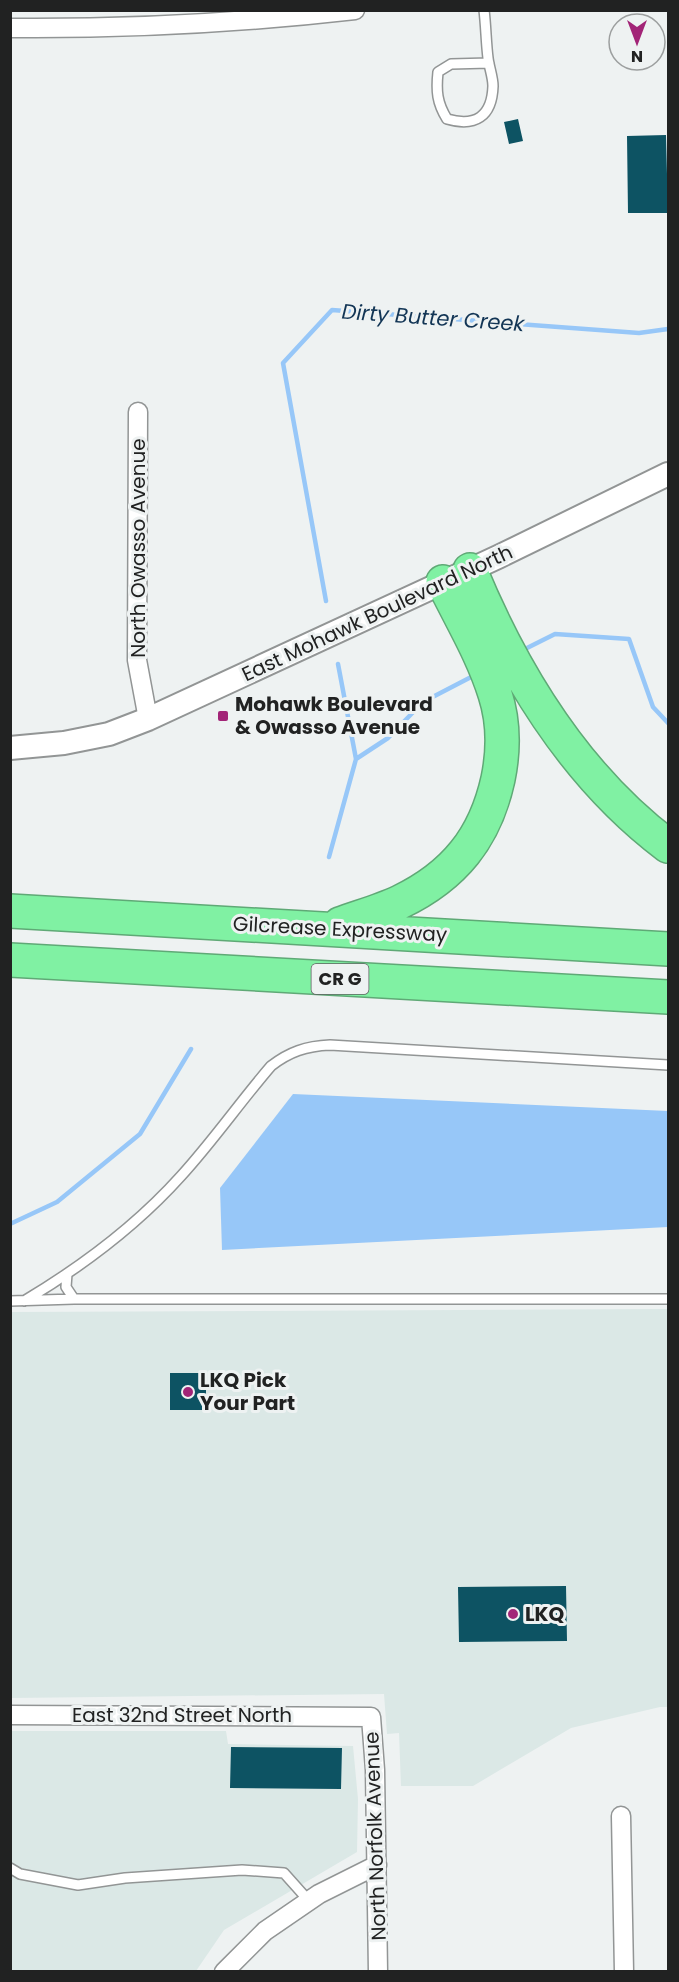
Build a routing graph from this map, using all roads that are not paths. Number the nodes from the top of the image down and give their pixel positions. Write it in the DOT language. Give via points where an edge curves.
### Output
graph roads {
  1 [pos="355,10"];
  2 [pos="484,10"];
  3 [pos="10,28"];
  4 [pos="489,63"];
  5 [pos="138,412"];
  6 [pos="669,474"];
  7 [pos="457,576"];
  8 [pos="148,719"];
  9 [pos="10,748"];
  10 [pos="669,846"];
  11 [pos="12,911"];
  12 [pos="327,928"];
  13 [pos="669,949"];
  14 [pos="10,960"];
  15 [pos="669,997"];
  16 [pos="669,1065"];
  17 [pos="67,1274"];
  18 [pos="74,1299"];
  19 [pos="669,1299"];
  20 [pos="10,1301"];
  21 [pos="24,1301"];
  22 [pos="10,1715"];
  23 [pos="354,1716"];
  24 [pos="621,1816"];
  25 [pos="377,1865"];
  26 [pos="10,1868"];
  27 [pos="309,1901"];
  28 [pos="224,1971"];
  29 [pos="378,1971"];
  30 [pos="624,1971"];
  1 -- 3 [label="street" via="193,24"];
  2 -- 4 [label="lane"];
  4 -- 4 [label="lane" via="493,85 484,115 475,121 447,119 438,106 438,72 451,64"];
  5 -- 8 [label="street, North Owasso Avenue" via="137,660"];
  6 -- 7 [label="street, East Mohawk Boulevard North"];
  7 -- 8 [label="street, East Mohawk Boulevard North"];
  7 -- 10 [label="highway" via="570,748 638,823"];
  7 -- 12 [label="highway" via="502,722 503,748 493,803 482,829 448,871 398,903"];
  8 -- 9 [label="street, East Mohawk Boulevard North" via="109,734"];
  11 -- 12 [label="highway, Gilcrease Expressway"];
  12 -- 13 [label="highway, Gilcrease Expressway"];
  14 -- 15 [label="highway, CR G"];
  16 -- 17 [label="lane" via="330,1045 300,1049 271,1066 159,1198"];
  17 -- 18 [label="lane" via="66,1287"];
  17 -- 21 [label="lane"];
  18 -- 19 [label="lane"];
  18 -- 21 [label="lane"];
  20 -- 21 [label="lane"];
  22 -- 23 [label="street, East 32nd Street North"];
  23 -- 25 [label="street, North Norfolk Avenue" via="371,1717"];
  24 -- 30 [label="street"];
  25 -- 27 [label="street"];
  25 -- 29 [label="street, North Norfolk Avenue"];
  26 -- 27 [label="lane" via="20,1874 78,1885 242,1870 284,1873"];
  27 -- 28 [label="street" via="265,1932"];
}
